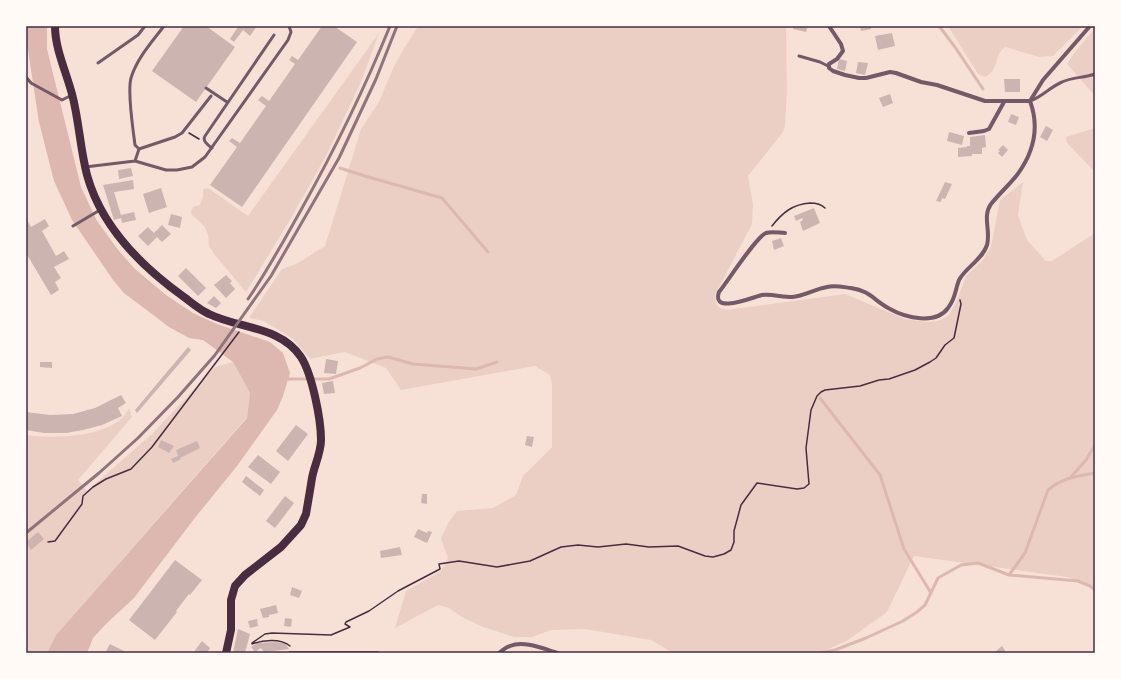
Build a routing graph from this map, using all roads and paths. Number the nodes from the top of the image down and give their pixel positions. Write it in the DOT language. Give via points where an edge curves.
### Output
graph roads {
  1 [pos="55,26"];
  2 [pos="145,26"];
  3 [pos="164,26"];
  4 [pos="289,26"];
  5 [pos="829,26"];
  6 [pos="1090,26"];
  7 [pos="274,35"];
  8 [pos="799,56"];
  9 [pos="98,63"];
  10 [pos="828,66"];
  11 [pos="1095,74"];
  12 [pos="26,77"];
  13 [pos="206,88"];
  14 [pos="72,95"];
  15 [pos="211,96"];
  16 [pos="1030,101"];
  17 [pos="227,102"];
  18 [pos="1004,102"];
  19 [pos="185,130"];
  20 [pos="969,133"];
  21 [pos="207,145"];
  22 [pos="212,148"];
  23 [pos="139,149"];
  24 [pos="135,161"];
  25 [pos="85,166"];
  26 [pos="825,208"];
  27 [pos="98,211"];
  28 [pos="73,226"];
  29 [pos="785,233"];
  30 [pos="766,234"];
  31 [pos="956,293"];
  32 [pos="238,334"];
  33 [pos="48,542"];
  34 [pos="226,653"];
  35 [pos="291,653"];
  36 [pos="313,653"];
  37 [pos="377,653"];
  38 [pos="499,653"];
  39 [pos="558,653"];
  1 -- 14 [label="main road" via="55,38"];
  2 -- 9 [label="lane" via="138,35"];
  3 -- 23 [label="lane" via="143,54 131,78 129,91 135,145"];
  4 -- 22 [label="lane" via="291,32 288,40"];
  5 -- 10 [label="street" via="841,44 842,51"];
  6 -- 16 [label="street" via="1043,80"];
  7 -- 17 [label="lane"];
  8 -- 10 [label="lane"];
  10 -- 18 [label="street" via="833,72 859,78 896,73 985,101"];
  11 -- 16 [label="lane" via="1064,80"];
  12 -- 14 [label="lane" via="31,83 62,100"];
  13 -- 17 [label="lane"];
  14 -- 25 [label="main road"];
  15 -- 19 [label="lane"];
  16 -- 18 [label="street"];
  16 -- 31 [label="street" via="1036,127 1030,153 1016,175 989,206 986,216 986,246 978,260 959,281"];
  17 -- 21 [label="lane" via="204,136"];
  18 -- 20 [label="street" via="990,129"];
  19 -- 21 [label="path"];
  19 -- 23 [label="lane"];
  21 -- 22 [label="lane"];
  22 -- 24 [label="lane" via="200,162 185,169 166,170"];
  23 -- 24 [label="lane"];
  24 -- 25 [label="lane"];
  25 -- 27 [label="main road"];
  26 -- 30 [label="path" via="812,203 797,205 783,214"];
  27 -- 28 [label="lane"];
  27 -- 34 [label="main road" via="138,259 168,286 207,314 266,331 281,338 301,357 309,375 320,424 321,441 306,514 301,525 281,547 235,586 231,600 231,630"];
  29 -- 30 [label="street"];
  30 -- 31 [label="street" via="751,248 719,292 718,299 721,303 733,304 763,295 799,296 833,286 866,292 889,309 931,319 947,310"];
  31 -- 35 [label="path" via="961,304 954,338 936,358 915,370 889,379 860,386 834,388 817,396 811,410 806,448 809,484 797,489 757,483 742,505 734,542 730,550 724,554 705,556 678,546 578,545 561,547 530,562 497,567 460,561 440,564 440,569 346,622 345,624 350,627 335,635 272,633 265,634 252,643 285,642 291,647"];
  32 -- 33 [label="path" via="137,464 111,477 83,496 82,504 55,541"];
  35 -- 36 [label="street"];
  36 -- 37 [label="street"];
  38 -- 39 [label="street" via="510,646 522,644"];
}
